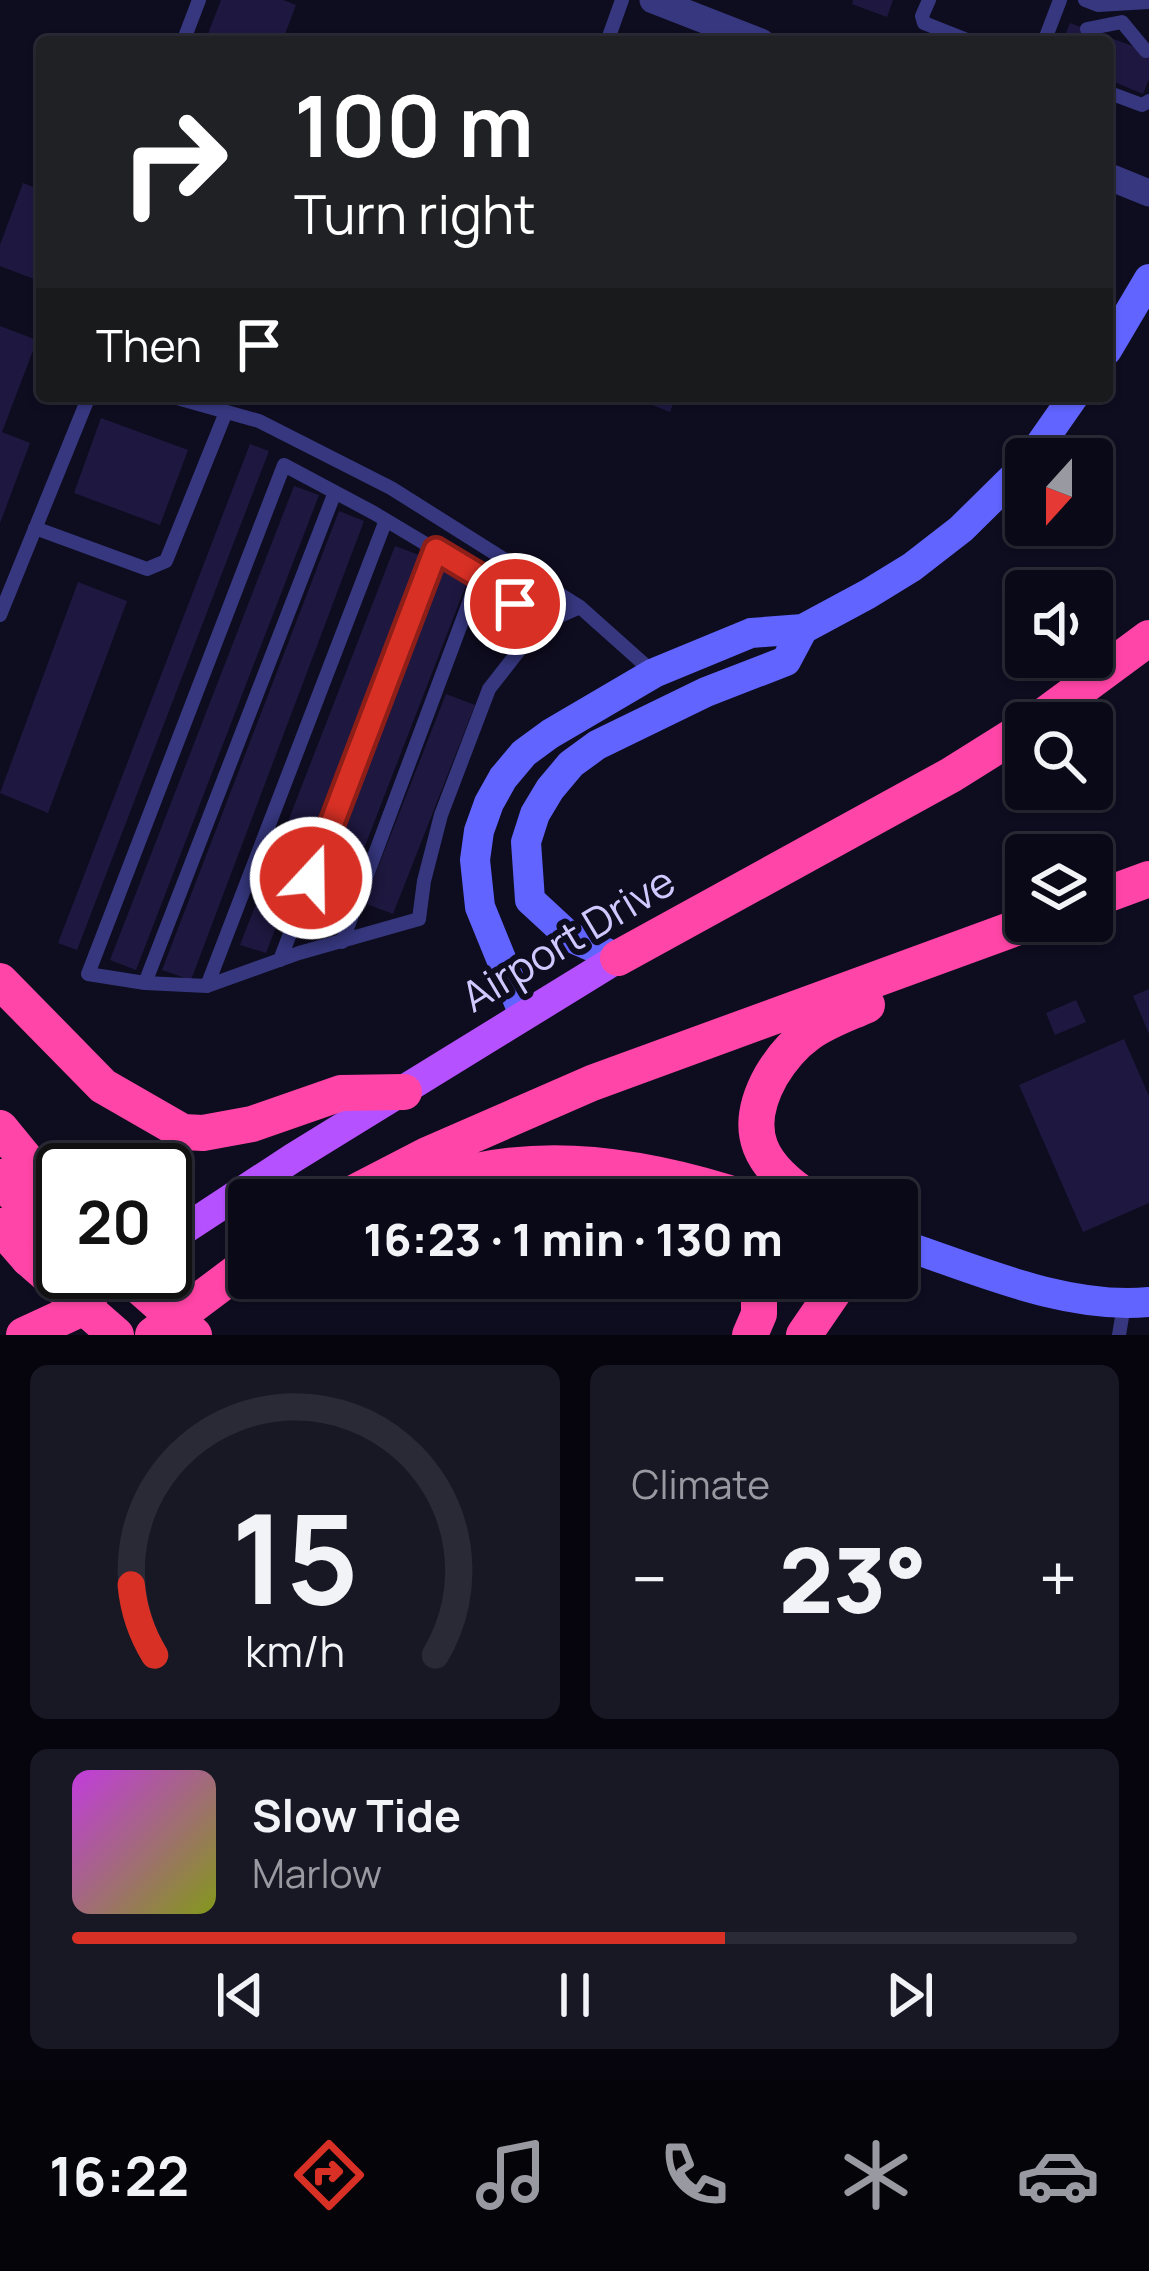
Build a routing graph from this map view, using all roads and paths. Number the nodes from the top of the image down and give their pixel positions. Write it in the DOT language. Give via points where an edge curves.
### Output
graph roads {
  1 [pos="199,0"];
  2 [pos="622,0"];
  3 [pos="653,0"];
  4 [pos="929,0"];
  5 [pos="1060,0"];
  6 [pos="1085,0"];
  7 [pos="1148,1"];
  8 [pos="1129,3"];
  9 [pos="1122,22"];
  10 [pos="1087,29"];
  11 [pos="185,36"];
  12 [pos="609,36"];
  13 [pos="746,36"];
  14 [pos="957,36"];
  15 [pos="1046,36"];
  16 [pos="1146,51"];
  17 [pos="1132,89"];
  18 [pos="1113,90"];
  19 [pos="1113,93"];
  20 [pos="1149,101"];
  21 [pos="1113,178"];
  22 [pos="1149,193"];
  23 [pos="1149,279"];
  24 [pos="1113,340"];
  25 [pos="86,402"];
  26 [pos="191,402"];
  27 [pos="1069,402"];
  28 [pos="226,412"];
  29 [pos="1044,438"];
  30 [pos="1005,485"];
  31 [pos="334,492"];
  32 [pos="386,520"];
  33 [pos="35,528"];
  34 [pos="436,550"];
  35 [pos="479,576"];
  36 [pos="580,607"];
  37 [pos="0,615"];
  38 [pos="539,625"];
  39 [pos="803,628"];
  40 [pos="1149,638"];
  41 [pos="654,673"];
  42 [pos="1062,702"];
  43 [pos="1005,741"];
  44 [pos="1149,879"];
  45 [pos="1113,892"];
  46 [pos="1005,933"];
  47 [pos="1005,938"];
  48 [pos="342,942"];
  49 [pos="618,958"];
  50 [pos="280,960"];
  51 [pos="0,981"];
  52 [pos="146,983"];
  53 [pos="207,986"];
  54 [pos="524,1015"];
  55 [pos="404,1092"];
  56 [pos="0,1128"];
  57 [pos="609,1165"];
  58 [pos="0,1177"];
  59 [pos="381,1179"];
  60 [pos="454,1179"];
  61 [pos="650,1179"];
  62 [pos="683,1179"];
  63 [pos="787,1179"];
  64 [pos="36,1206"];
  65 [pos="36,1221"];
  66 [pos="192,1223"];
  67 [pos="0,1226"];
  68 [pos="36,1236"];
  69 [pos="918,1250"];
  70 [pos="228,1279"];
  71 [pos="70,1299"];
  72 [pos="77,1299"];
  73 [pos="92,1299"];
  74 [pos="95,1299"];
  75 [pos="142,1299"];
  76 [pos="153,1299"];
  77 [pos="759,1299"];
  78 [pos="829,1299"];
  79 [pos="1131,1314"];
  80 [pos="24,1335"];
  81 [pos="55,1335"];
  82 [pos="116,1335"];
  83 [pos="130,1335"];
  84 [pos="153,1335"];
  85 [pos="169,1335"];
  86 [pos="194,1335"];
  87 [pos="750,1335"];
  88 [pos="804,1335"];
  1 -- 11 [label="lane"];
  2 -- 12 [label="lane"];
  3 -- 13 [label="street"];
  4 -- 14 [label="lane" via="924,23"];
  5 -- 15 [label="lane"];
  6 -- 8 [label="lane"];
  7 -- 8 [label="lane"];
  8 -- 9 [label="lane"];
  9 -- 10 [label="lane"];
  9 -- 16 [label="lane"];
  17 -- 18 [label="lane"];
  19 -- 20 [label="lane"];
  21 -- 22 [label="street"];
  23 -- 24 [label="main road"];
  25 -- 33 [label="lane"];
  26 -- 28 [label="lane"];
  27 -- 29 [label="main road"];
  28 -- 33 [label="lane" via="166,561 147,569"];
  28 -- 36 [label="lane" via="391,488"];
  30 -- 39 [label="main road" via="912,567"];
  31 -- 32 [label="lane"];
  31 -- 52 [label="lane"];
  31 -- 52 [label="lane" via="284,465 88,974"];
  32 -- 34 [label="lane"];
  32 -- 53 [label="lane"];
  33 -- 37 [label="lane"];
  34 -- 35 [label="lane"];
  34 -- 50 [label="lane"];
  35 -- 38 [label="lane"];
  35 -- 48 [label="lane"];
  36 -- 38 [label="lane"];
  36 -- 41 [label="lane"];
  38 -- 48 [label="lane" via="489,689 441,815 419,919"];
  39 -- 41 [label="main road" via="751,633"];
  39 -- 49 [label="main road" via="786,662 597,745 571,764 535,814 526,842 530,900 570,937"];
  40 -- 42 [label="highway"];
  41 -- 54 [label="main road" via="524,753 488,803 477,892"];
  43 -- 49 [label="highway, Airport Drive"];
  44 -- 45 [label="highway"];
  46 -- 59 [label="highway" via="592,1083"];
  47 -- 63 [label="highway" via="803,1037 756,1111 759,1146"];
  48 -- 50 [label="lane"];
  49 -- 54 [label="main road, Airport Drive"];
  50 -- 53 [label="lane"];
  51 -- 55 [label="highway" via="103,1086 183,1132 252,1124 341,1093"];
  52 -- 53 [label="lane"];
  54 -- 55 [label="main road, Airport Drive"];
  55 -- 66 [label="main road, Airport Drive"];
  56 -- 64 [label="highway"];
  57 -- 60 [label="highway" via="549,1163"];
  57 -- 61 [label="highway"];
  57 -- 62 [label="highway"];
  58 -- 65 [label="highway"];
  67 -- 68 [label="highway"];
  69 -- 79 [label="main road"];
  70 -- 84 [label="highway"];
  71 -- 80 [label="highway"];
  72 -- 81 [label="main road"];
  73 -- 82 [label="highway, bridge"];
  74 -- 83 [label="highway"];
  75 -- 85 [label="highway, bridge"];
  76 -- 86 [label="highway, bridge"];
  77 -- 87 [label="highway"];
  78 -- 88 [label="highway"];
}
